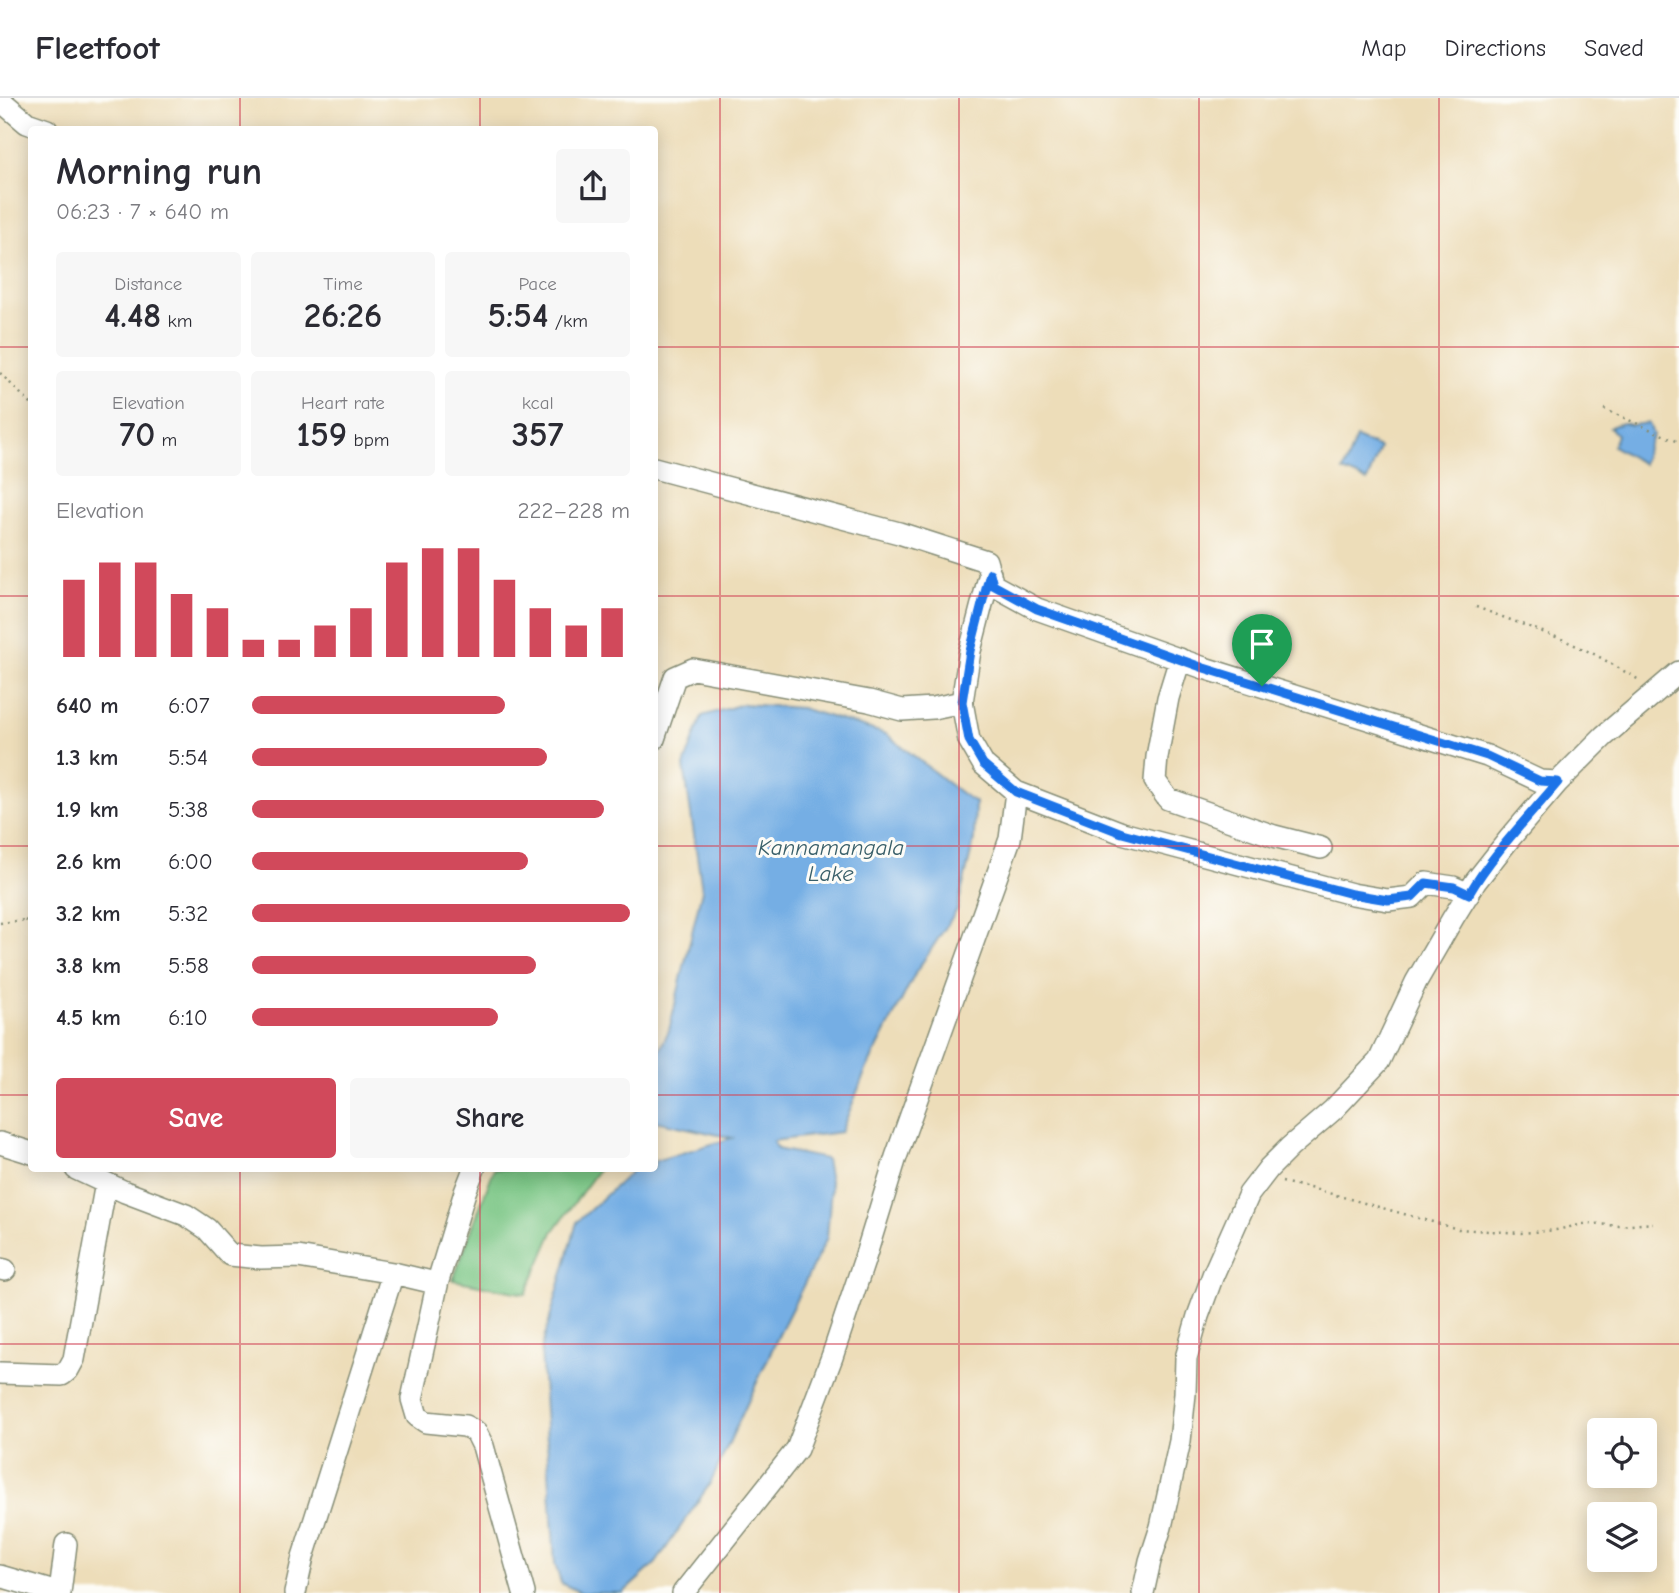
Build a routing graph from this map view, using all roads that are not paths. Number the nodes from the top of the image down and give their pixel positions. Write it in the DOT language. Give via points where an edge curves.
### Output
graph roads {
  1 [pos="0,100"];
  2 [pos="36,126"];
  3 [pos="658,469"];
  4 [pos="990,573"];
  5 [pos="1180,659"];
  6 [pos="1679,672"];
  7 [pos="962,702"];
  8 [pos="658,726"];
  9 [pos="1558,782"];
  10 [pos="1016,792"];
  11 [pos="1321,848"];
  12 [pos="1469,894"];
  13 [pos="0,1143"];
  14 [pos="28,1152"];
  15 [pos="82,1172"];
  16 [pos="473,1172"];
  17 [pos="106,1183"];
  18 [pos="393,1273"];
  19 [pos="438,1281"];
  20 [pos="0,1373"];
  21 [pos="66,1544"];
  22 [pos="0,1576"];
  23 [pos="59,1593"];
  24 [pos="295,1593"];
  25 [pos="524,1593"];
  26 [pos="683,1593"];
  27 [pos="1143,1593"];
  1 -- 2 [label="street"];
  3 -- 4 [label="street" via="953,549 986,561"];
  4 -- 5 [label="street" via="993,585 1037,609"];
  4 -- 7 [label="street"];
  5 -- 9 [label="street" via="1487,756 1540,781"];
  5 -- 11 [label="street" via="1157,757 1155,781 1168,799"];
  6 -- 9 [label="street" via="1626,715"];
  7 -- 8 [label="street" via="902,710 693,669 675,677"];
  7 -- 10 [label="street" via="969,740 983,764"];
  9 -- 12 [label="street"];
  10 -- 12 [label="street" via="1122,833 1352,894 1388,900 1412,897 1426,883"];
  10 -- 26 [label="street" via="1010,839 895,1157 852,1297 797,1449"];
  12 -- 27 [label="street" via="1416,982 1380,1061 1290,1147 1249,1194 1213,1275 1186,1358 1180,1441"];
  13 -- 14 [label="street"];
  15 -- 17 [label="street"];
  16 -- 19 [label="street"];
  17 -- 18 [label="street" via="186,1215 207,1229 230,1255 298,1257"];
  17 -- 20 [label="street" via="74,1359 68,1370 62,1375"];
  18 -- 19 [label="street"];
  18 -- 24 [label="street"];
  19 -- 25 [label="street" via="412,1399 417,1416 426,1422 465,1426 476,1432"];
  21 -- 23 [label="street"];
  22 -- 23 [label="street"];
}
